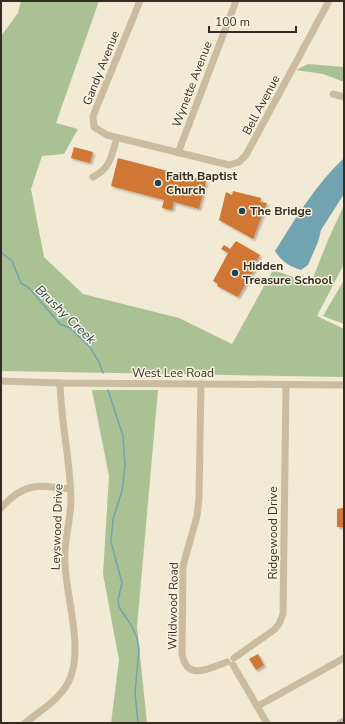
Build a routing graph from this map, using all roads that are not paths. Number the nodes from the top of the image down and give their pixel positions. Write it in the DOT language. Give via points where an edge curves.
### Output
graph roads {
  1 [pos="140,1"];
  2 [pos="236,1"];
  3 [pos="329,1"];
  4 [pos="333,94"];
  5 [pos="344,98"];
  6 [pos="118,138"];
  7 [pos="178,153"];
  8 [pos="93,177"];
  9 [pos="1,381"];
  10 [pos="60,384"];
  11 [pos="201,384"];
  12 [pos="286,385"];
  13 [pos="344,385"];
  14 [pos="70,489"];
  15 [pos="1,508"];
  16 [pos="344,658"];
  17 [pos="231,662"];
  18 [pos="258,706"];
  19 [pos="344,720"];
  20 [pos="24,723"];
  21 [pos="267,723"];
  22 [pos="340,723"];
  1 -- 6 [label="street, Gandy Avenue" via="92,120 99,132"];
  2 -- 7 [label="street, Wynette Avenue"];
  3 -- 7 [label="street, Bell Avenue" via="242,160 223,165"];
  4 -- 5 [label="street"];
  6 -- 7 [label="street, Gandy Avenue"];
  6 -- 8 [label="street" via="107,167"];
  9 -- 10 [label="street, West Lee Road"];
  10 -- 11 [label="street, West Lee Road"];
  10 -- 14 [label="street, Leyswood Drive"];
  11 -- 12 [label="street, West Lee Road"];
  11 -- 17 [label="street, Wildwood Road" via="199,498 197,516 183,566 182,654 186,666 193,670"];
  12 -- 13 [label="street, West Lee Road"];
  12 -- 17 [label="street, Ridgewood Drive" via="283,614 274,630"];
  14 -- 15 [label="street" via="26,487 12,496"];
  14 -- 20 [label="street, Leyswood Drive" via="70,515 64,558 74,641 73,668 70,680 61,693"];
  16 -- 18 [label="street"];
  17 -- 18 [label="street"];
  18 -- 21 [label="street"];
  19 -- 22 [label="street"];
}
